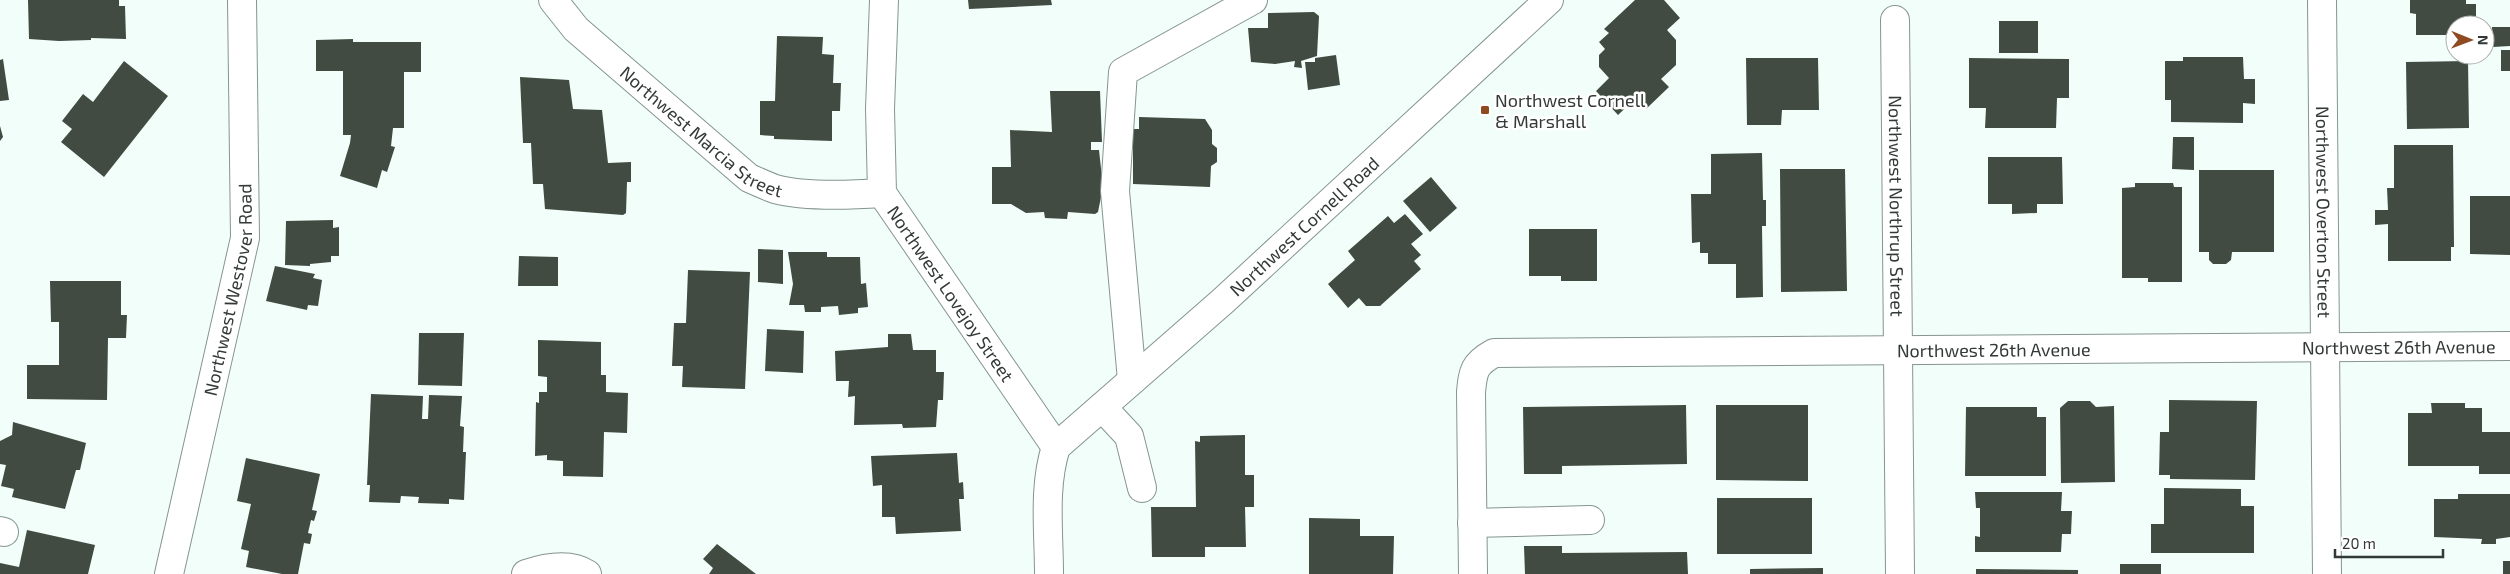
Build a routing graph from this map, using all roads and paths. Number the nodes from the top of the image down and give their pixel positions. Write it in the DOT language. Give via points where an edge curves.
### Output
graph roads {
  1 [pos="242,0"];
  2 [pos="553,0"];
  3 [pos="884,0"];
  4 [pos="1253,0"];
  5 [pos="1549,0"];
  6 [pos="2322,0"];
  7 [pos="1895,20"];
  8 [pos="882,193"];
  9 [pos="2325,346"];
  10 [pos="2510,346"];
  11 [pos="1897,350"];
  12 [pos="1132,380"];
  13 [pos="1102,407"];
  14 [pos="1056,447"];
  15 [pos="1142,488"];
  16 [pos="1590,520"];
  17 [pos="1472,523"];
  18 [pos="169,574"];
  19 [pos="526,574"];
  20 [pos="587,574"];
  21 [pos="1050,574"];
  22 [pos="1472,574"];
  23 [pos="1900,574"];
  24 [pos="2327,574"];
  1 -- 18 [label="street, Northwest Westover Road" via="245,238"];
  2 -- 8 [label="street, Northwest Marcia Street" via="576,29 750,178 776,189 798,192"];
  3 -- 8 [label="street, Northwest Lovejoy Street" via="880,109"];
  4 -- 12 [label="street" via="1123,72 1115,191"];
  5 -- 12 [label="street, Northwest Cornell Road" via="1223,302"];
  6 -- 9 [label="street, Northwest Overton Street"];
  7 -- 11 [label="street, Northwest Northrup Street"];
  8 -- 14 [label="street, Northwest Lovejoy Street"];
  9 -- 10 [label="street, Northwest 26th Avenue"];
  9 -- 11 [label="street, Northwest 26th Avenue"];
  9 -- 24 [label="street, Northwest Overton Street"];
  11 -- 17 [label="street, Northwest 26th Avenue" via="1494,353 1480,360 1473,373"];
  11 -- 23 [label="street, Northwest Northrup Street"];
  12 -- 13 [label="street, Northwest Cornell Road"];
  13 -- 14 [label="street, Northwest Cornell Road"];
  13 -- 15 [label="street" via="1129,436"];
  14 -- 21 [label="street" via="1050,465 1048,492"];
  16 -- 17 [label="street"];
  17 -- 22 [label="street"];
  19 -- 20 [label="street" via="550,568 570,568"];
}
